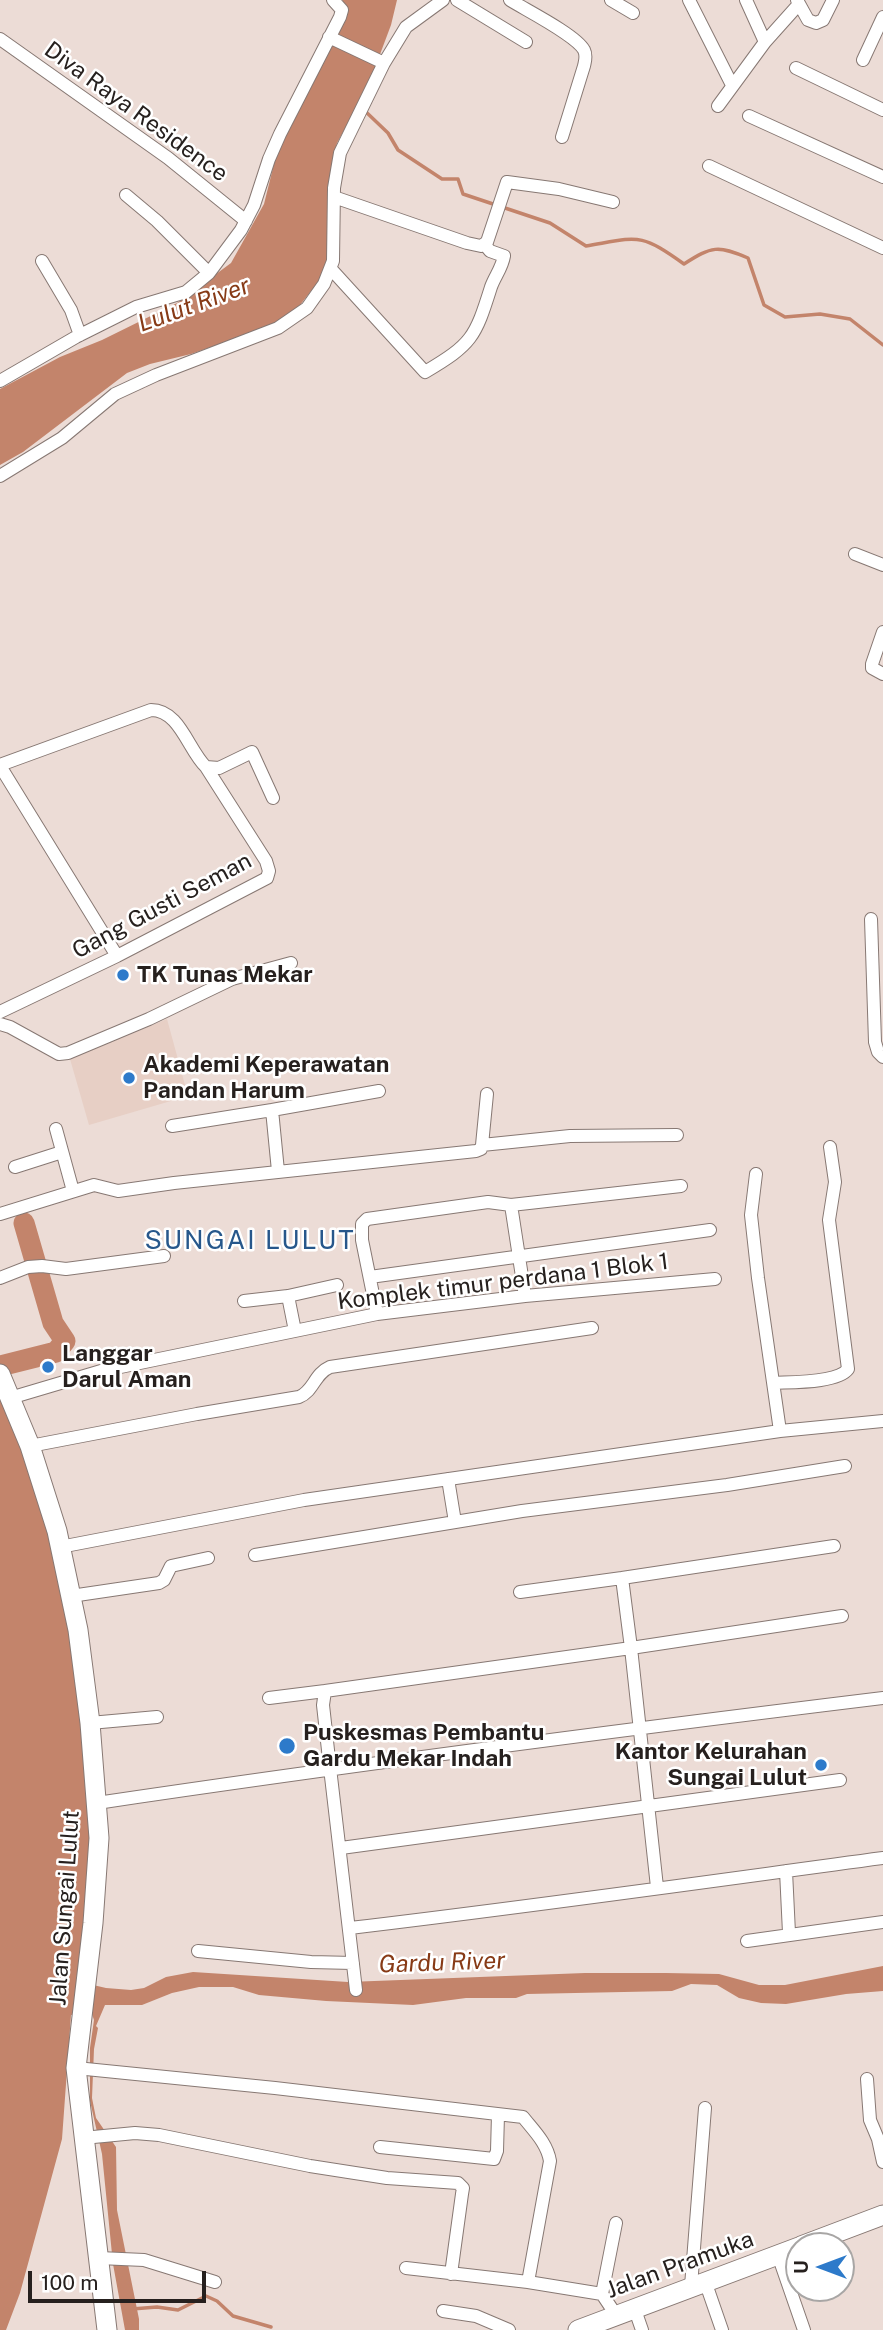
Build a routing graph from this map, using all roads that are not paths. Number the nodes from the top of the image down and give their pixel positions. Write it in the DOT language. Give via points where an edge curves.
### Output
graph roads {
  1 [pos="334,0"];
  2 [pos="443,0"];
  3 [pos="457,0"];
  4 [pos="510,0"];
  5 [pos="611,0"];
  6 [pos="689,0"];
  7 [pos="746,0"];
  8 [pos="833,0"];
  9 [pos="798,2"];
  10 [pos="675,6"];
  11 [pos="633,13"];
  12 [pos="883,17"];
  13 [pos="330,37"];
  14 [pos="0,39"];
  15 [pos="526,42"];
  16 [pos="765,42"];
  17 [pos="863,60"];
  18 [pos="382,62"];
  19 [pos="796,68"];
  20 [pos="732,85"];
  21 [pos="718,106"];
  22 [pos="883,110"];
  23 [pos="749,116"];
  24 [pos="562,136"];
  25 [pos="709,166"];
  26 [pos="883,177"];
  27 [pos="126,195"];
  28 [pos="334,197"];
  29 [pos="613,202"];
  30 [pos="246,221"];
  31 [pos="485,245"];
  32 [pos="883,248"];
  33 [pos="42,261"];
  34 [pos="331,269"];
  35 [pos="209,273"];
  36 [pos="80,334"];
  37 [pos="0,381"];
  38 [pos="0,476"];
  39 [pos="855,554"];
  40 [pos="883,565"];
  41 [pos="883,632"];
  42 [pos="883,674"];
  43 [pos="0,765"];
  44 [pos="206,766"];
  45 [pos="273,798"];
  46 [pos="871,919"];
  47 [pos="117,956"];
  48 [pos="291,962"];
  49 [pos="0,1012"];
  50 [pos="0,1024"];
  51 [pos="883,1057"];
  52 [pos="379,1091"];
  53 [pos="488,1094"];
  54 [pos="272,1110"];
  55 [pos="172,1126"];
  56 [pos="56,1129"];
  57 [pos="677,1135"];
  58 [pos="482,1145"];
  59 [pos="831,1147"];
  60 [pos="62,1152"];
  61 [pos="15,1167"];
  62 [pos="278,1171"];
  63 [pos="756,1174"];
  64 [pos="681,1186"];
  65 [pos="73,1191"];
  66 [pos="510,1205"];
  67 [pos="0,1214"];
  68 [pos="710,1230"];
  69 [pos="164,1256"];
  70 [pos="518,1256"];
  71 [pos="370,1277"];
  72 [pos="0,1278"];
  73 [pos="715,1279"];
  74 [pos="337,1285"];
  75 [pos="288,1296"];
  76 [pos="525,1296"];
  77 [pos="244,1301"];
  78 [pos="377,1314"];
  79 [pos="593,1328"];
  80 [pos="295,1331"];
  81 [pos="1,1376"];
  82 [pos="774,1383"];
  83 [pos="10,1398"];
  84 [pos="883,1420"];
  85 [pos="780,1431"];
  86 [pos="30,1446"];
  87 [pos="845,1466"];
  88 [pos="449,1479"];
  89 [pos="455,1522"];
  90 [pos="834,1545"];
  91 [pos="60,1547"];
  92 [pos="255,1555"];
  93 [pos="208,1558"];
  94 [pos="622,1578"];
  95 [pos="520,1592"];
  96 [pos="71,1596"];
  97 [pos="842,1616"];
  98 [pos="631,1648"];
  99 [pos="325,1691"];
  100 [pos="269,1698"];
  101 [pos="883,1698"];
  102 [pos="157,1717"];
  103 [pos="90,1723"];
  104 [pos="639,1727"];
  105 [pos="330,1768"];
  106 [pos="840,1780"];
  107 [pos="97,1802"];
  108 [pos="648,1807"];
  109 [pos="341,1848"];
  110 [pos="883,1858"];
  111 [pos="786,1871"];
  112 [pos="657,1887"];
  113 [pos="883,1922"];
  114 [pos="350,1928"];
  115 [pos="789,1933"];
  116 [pos="747,1941"];
  117 [pos="198,1951"];
  118 [pos="353,1963"];
  119 [pos="356,1990"];
  120 [pos="85,2069"];
  121 [pos="867,2079"];
  122 [pos="705,2108"];
  123 [pos="498,2115"];
  124 [pos="89,2137"];
  125 [pos="380,2147"];
  126 [pos="883,2162"];
  127 [pos="883,2215"];
  128 [pos="615,2223"];
  129 [pos="837,2232"];
  130 [pos="785,2252"];
  131 [pos="778,2255"];
  132 [pos="105,2258"];
  133 [pos="406,2268"];
  134 [pos="451,2274"];
  135 [pos="215,2282"];
  136 [pos="528,2282"];
  137 [pos="698,2284"];
  138 [pos="602,2294"];
  139 [pos="634,2307"];
  140 [pos="443,2311"];
  141 [pos="615,2315"];
  142 [pos="107,2330"];
  143 [pos="509,2330"];
  144 [pos="578,2330"];
  145 [pos="642,2330"];
  146 [pos="722,2330"];
  147 [pos="804,2330"];
  1 -- 13 [label="street" via="341,10"];
  2 -- 18 [label="street" via="406,27"];
  3 -- 15 [label="street"];
  4 -- 24 [label="street" via="583,48 584,66"];
  5 -- 11 [label="street"];
  6 -- 10 [label="street"];
  6 -- 20 [label="street"];
  7 -- 16 [label="street"];
  8 -- 9 [label="street" via="823,20 816,23 808,20"];
  9 -- 16 [label="street"];
  12 -- 17 [label="street"];
  13 -- 18 [label="street"];
  13 -- 30 [label="street" via="280,134"];
  14 -- 30 [label="street, Diva Raya Residence" via="167,158"];
  16 -- 20 [label="street"];
  18 -- 28 [label="street" via="338,160"];
  19 -- 22 [label="street"];
  20 -- 21 [label="street"];
  23 -- 26 [label="street"];
  25 -- 32 [label="street"];
  27 -- 35 [label="street"];
  28 -- 31 [label="street" via="467,243"];
  28 -- 34 [label="street"];
  29 -- 31 [label="street" via="507,182"];
  30 -- 35 [label="street"];
  31 -- 34 [label="street" via="504,256 474,335 458,352 425,372"];
  33 -- 36 [label="street"];
  34 -- 38 [label="street" via="307,308 291,321 124,389 62,438"];
  35 -- 36 [label="street" via="186,292 136,307"];
  36 -- 37 [label="street"];
  39 -- 40 [label="street"];
  41 -- 42 [label="street" via="872,664"];
  43 -- 44 [label="street" via="158,710 170,716"];
  43 -- 47 [label="street"];
  44 -- 45 [label="street" via="219,768 252,752"];
  44 -- 47 [label="street, Gang Gusti Seman" via="266,861 269,875"];
  46 -- 51 [label="street" via="875,1042"];
  47 -- 49 [label="street, Gang Gusti Seman"];
  48 -- 50 [label="street" via="232,979 68,1053 59,1054"];
  52 -- 54 [label="street"];
  53 -- 58 [label="street"];
  54 -- 55 [label="street"];
  54 -- 62 [label="street"];
  56 -- 60 [label="street"];
  57 -- 58 [label="street" via="570,1136"];
  58 -- 62 [label="street" via="476,1152"];
  59 -- 82 [label="street" via="835,1182 828,1220 848,1369 829,1378"];
  60 -- 61 [label="street"];
  60 -- 65 [label="street"];
  62 -- 65 [label="street" via="118,1191 94,1185"];
  63 -- 82 [label="street" via="751,1215"];
  64 -- 66 [label="street"];
  65 -- 67 [label="street"];
  66 -- 70 [label="street"];
  66 -- 71 [label="street" via="488,1202 367,1219 361,1231"];
  68 -- 70 [label="street"];
  69 -- 72 [label="street" via="66,1269 28,1267"];
  70 -- 71 [label="street"];
  70 -- 76 [label="street"];
  71 -- 78 [label="street"];
  73 -- 76 [label="street, Komplek timur perdana 1 Blok 1"];
  74 -- 75 [label="street"];
  75 -- 77 [label="street"];
  75 -- 80 [label="street"];
  76 -- 78 [label="street, Komplek timur perdana 1 Blok 1"];
  78 -- 80 [label="street, Komplek timur perdana 1 Blok 1"];
  79 -- 86 [label="street" via="330,1367 299,1397"];
  80 -- 83 [label="street, Komplek timur perdana 1 Blok 1" via="101,1371"];
  81 -- 83 [label="main road, Jalan Sungai Lulut"];
  82 -- 85 [label="street"];
  83 -- 86 [label="main road, Jalan Sungai Lulut"];
  84 -- 85 [label="street"];
  85 -- 88 [label="street"];
  86 -- 91 [label="main road, Jalan Sungai Lulut"];
  87 -- 89 [label="street"];
  88 -- 89 [label="street"];
  88 -- 91 [label="street" via="304,1500"];
  89 -- 92 [label="street"];
  90 -- 94 [label="street"];
  91 -- 96 [label="main road, Jalan Sungai Lulut"];
  93 -- 96 [label="street" via="172,1566 159,1583"];
  94 -- 95 [label="street"];
  94 -- 98 [label="street"];
  96 -- 103 [label="main road, Jalan Sungai Lulut"];
  97 -- 98 [label="street"];
  98 -- 99 [label="street"];
  98 -- 104 [label="street"];
  99 -- 100 [label="street"];
  99 -- 105 [label="street"];
  101 -- 104 [label="street"];
  102 -- 103 [label="street"];
  103 -- 107 [label="main road, Jalan Sungai Lulut"];
  104 -- 105 [label="street"];
  104 -- 108 [label="street"];
  105 -- 107 [label="street"];
  105 -- 109 [label="street"];
  106 -- 108 [label="street"];
  107 -- 120 [label="main road, Jalan Sungai Lulut" via="97,1867 80,2033"];
  108 -- 109 [label="street"];
  108 -- 112 [label="street"];
  109 -- 114 [label="street"];
  110 -- 111 [label="street"];
  111 -- 112 [label="street"];
  111 -- 115 [label="street"];
  112 -- 114 [label="street"];
  113 -- 115 [label="street"];
  114 -- 118 [label="street"];
  115 -- 116 [label="street"];
  117 -- 118 [label="street"];
  118 -- 119 [label="street"];
  120 -- 123 [label="street"];
  120 -- 124 [label="main road, Jalan Sungai Lulut"];
  121 -- 126 [label="street" via="870,2120"];
  122 -- 137 [label="street"];
  123 -- 125 [label="street" via="494,2158"];
  123 -- 136 [label="street" via="523,2117 542,2140 550,2161"];
  124 -- 132 [label="main road, Jalan Sungai Lulut"];
  124 -- 134 [label="street" via="159,2135 348,2172 458,2183 463,2188"];
  127 -- 129 [label="main road, Jalan Pramuka"];
  128 -- 138 [label="street"];
  130 -- 131 [label="main road, Jalan Pramuka"];
  131 -- 137 [label="main road, Jalan Pramuka"];
  131 -- 147 [label="street"];
  132 -- 135 [label="street" via="134,2258"];
  132 -- 142 [label="main road, Jalan Sungai Lulut"];
  133 -- 134 [label="street"];
  134 -- 136 [label="street"];
  136 -- 138 [label="street"];
  137 -- 139 [label="main road, Jalan Pramuka"];
  137 -- 146 [label="street"];
  138 -- 141 [label="street"];
  139 -- 141 [label="main road, Jalan Pramuka"];
  139 -- 145 [label="street"];
  140 -- 143 [label="street" via="476,2316"];
  141 -- 144 [label="main road, Jalan Pramuka"];
}
